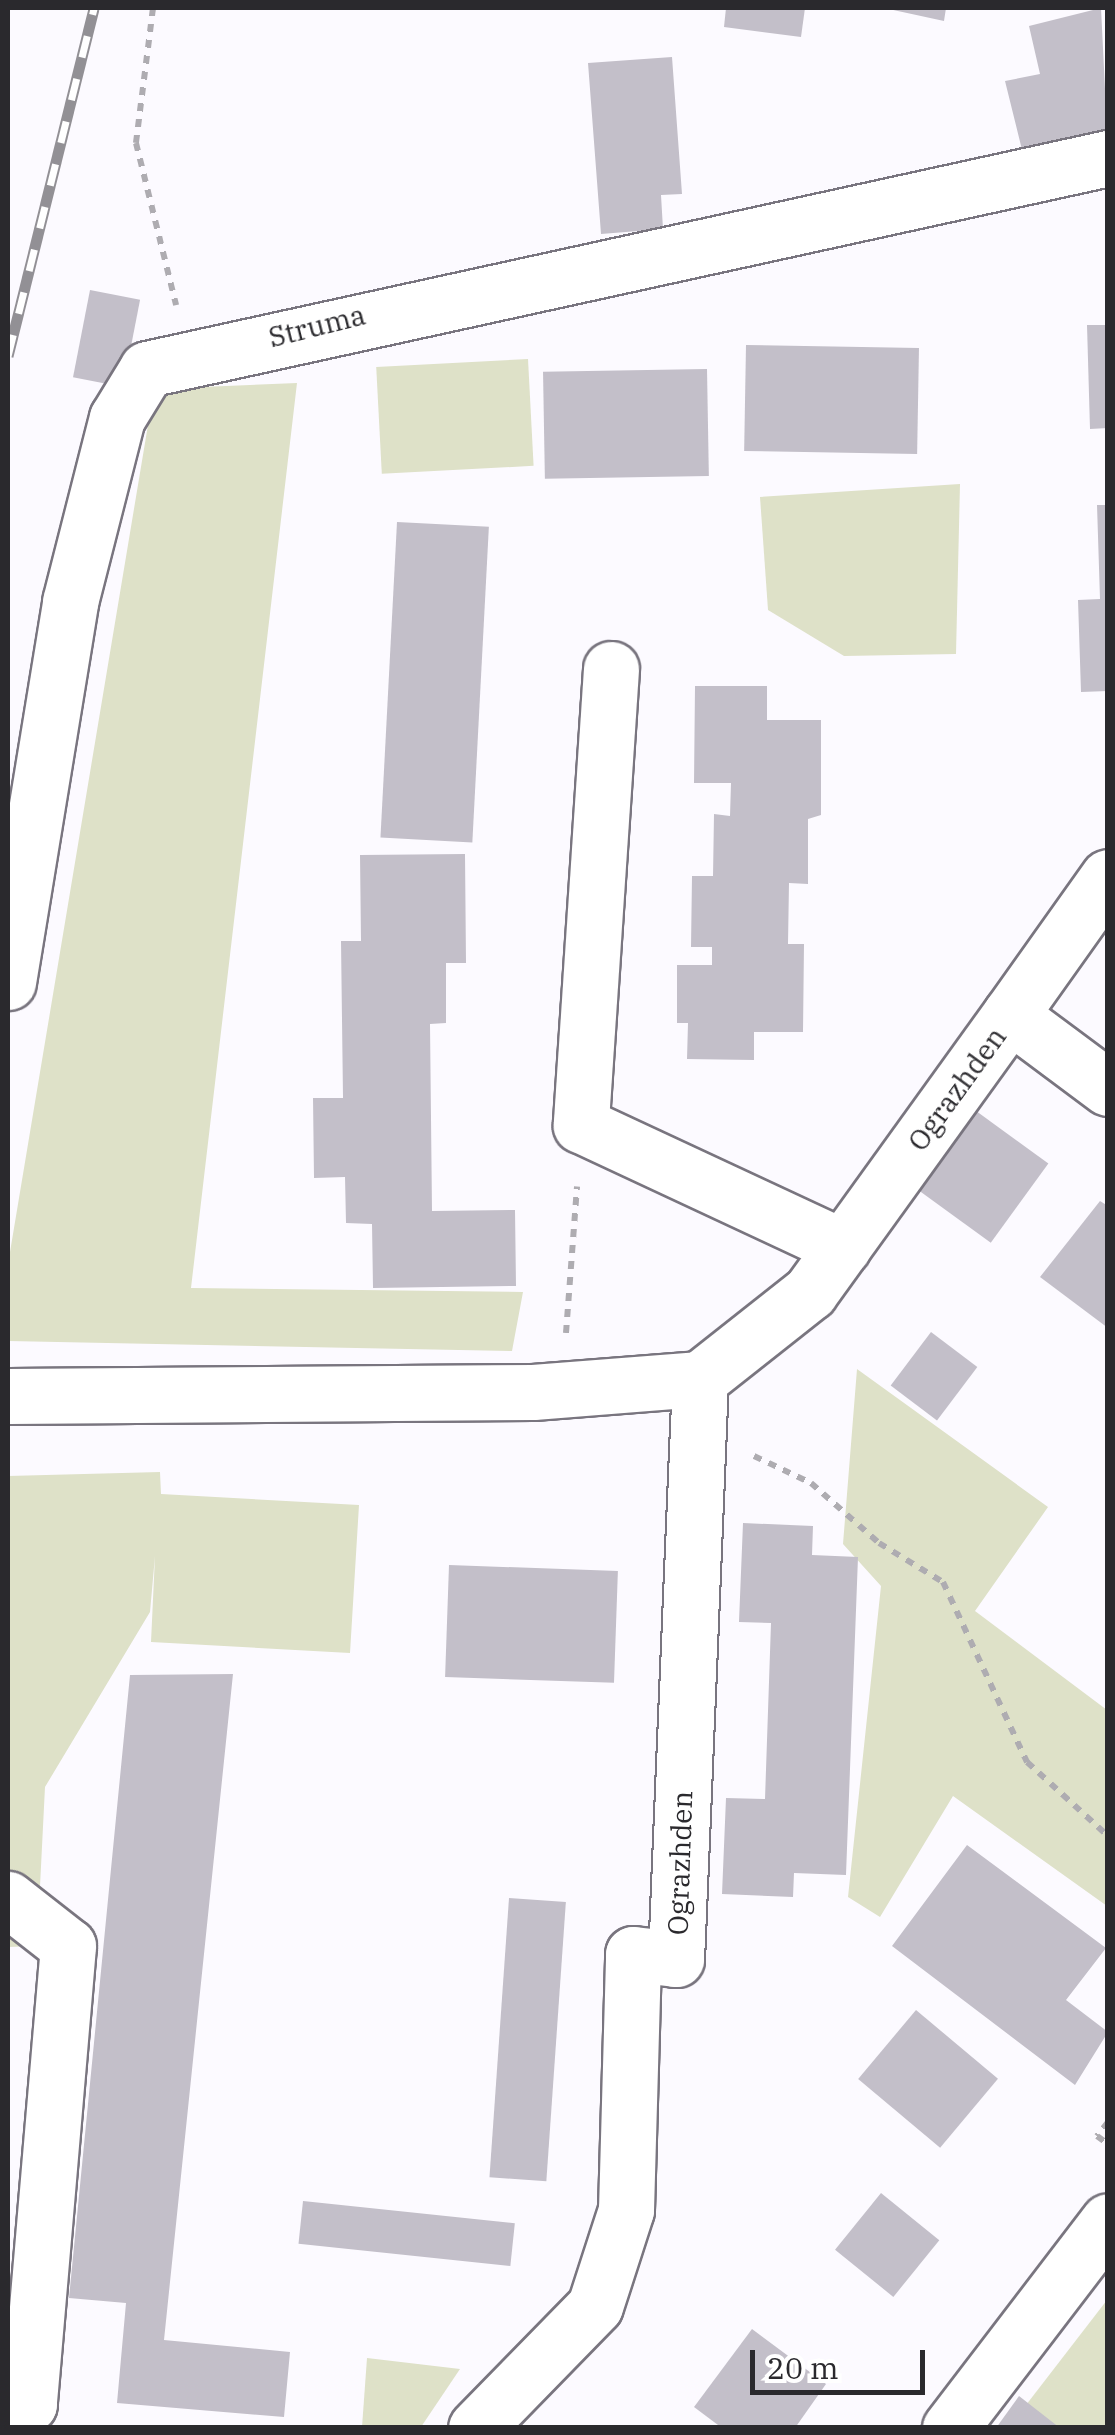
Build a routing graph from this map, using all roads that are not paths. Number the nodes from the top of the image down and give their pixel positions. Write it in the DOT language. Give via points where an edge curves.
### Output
graph roads {
  1 [pos="1108,158"];
  2 [pos="611,669"];
  3 [pos="1108,877"];
  4 [pos="8,982"];
  5 [pos="1010,1014"];
  6 [pos="1108,1088"];
  7 [pos="842,1247"];
  8 [pos="700,1379"];
  9 [pos="8,1396"];
  10 [pos="8,1900"];
  11 [pos="1108,2222"];
  12 [pos="8,2405"];
  13 [pos="476,2428"];
  14 [pos="950,2428"];
  1 -- 4 [label="street, Struma" via="147,369 117,418 70,602"];
  2 -- 7 [label="street" via="581,1125"];
  3 -- 5 [label="street, Ograzhden"];
  5 -- 6 [label="street, Ograzhden"];
  5 -- 7 [label="street, Ograzhden"];
  7 -- 8 [label="street, Ograzhden" via="810,1292"];
  8 -- 9 [label="street" via="562,1390"];
  8 -- 13 [label="street, Ograzhden" via="676,1960 634,1954 626,2210 595,2306"];
  10 -- 12 [label="street" via="68,1946 29,2404"];
  11 -- 14 [label="street"];
}
